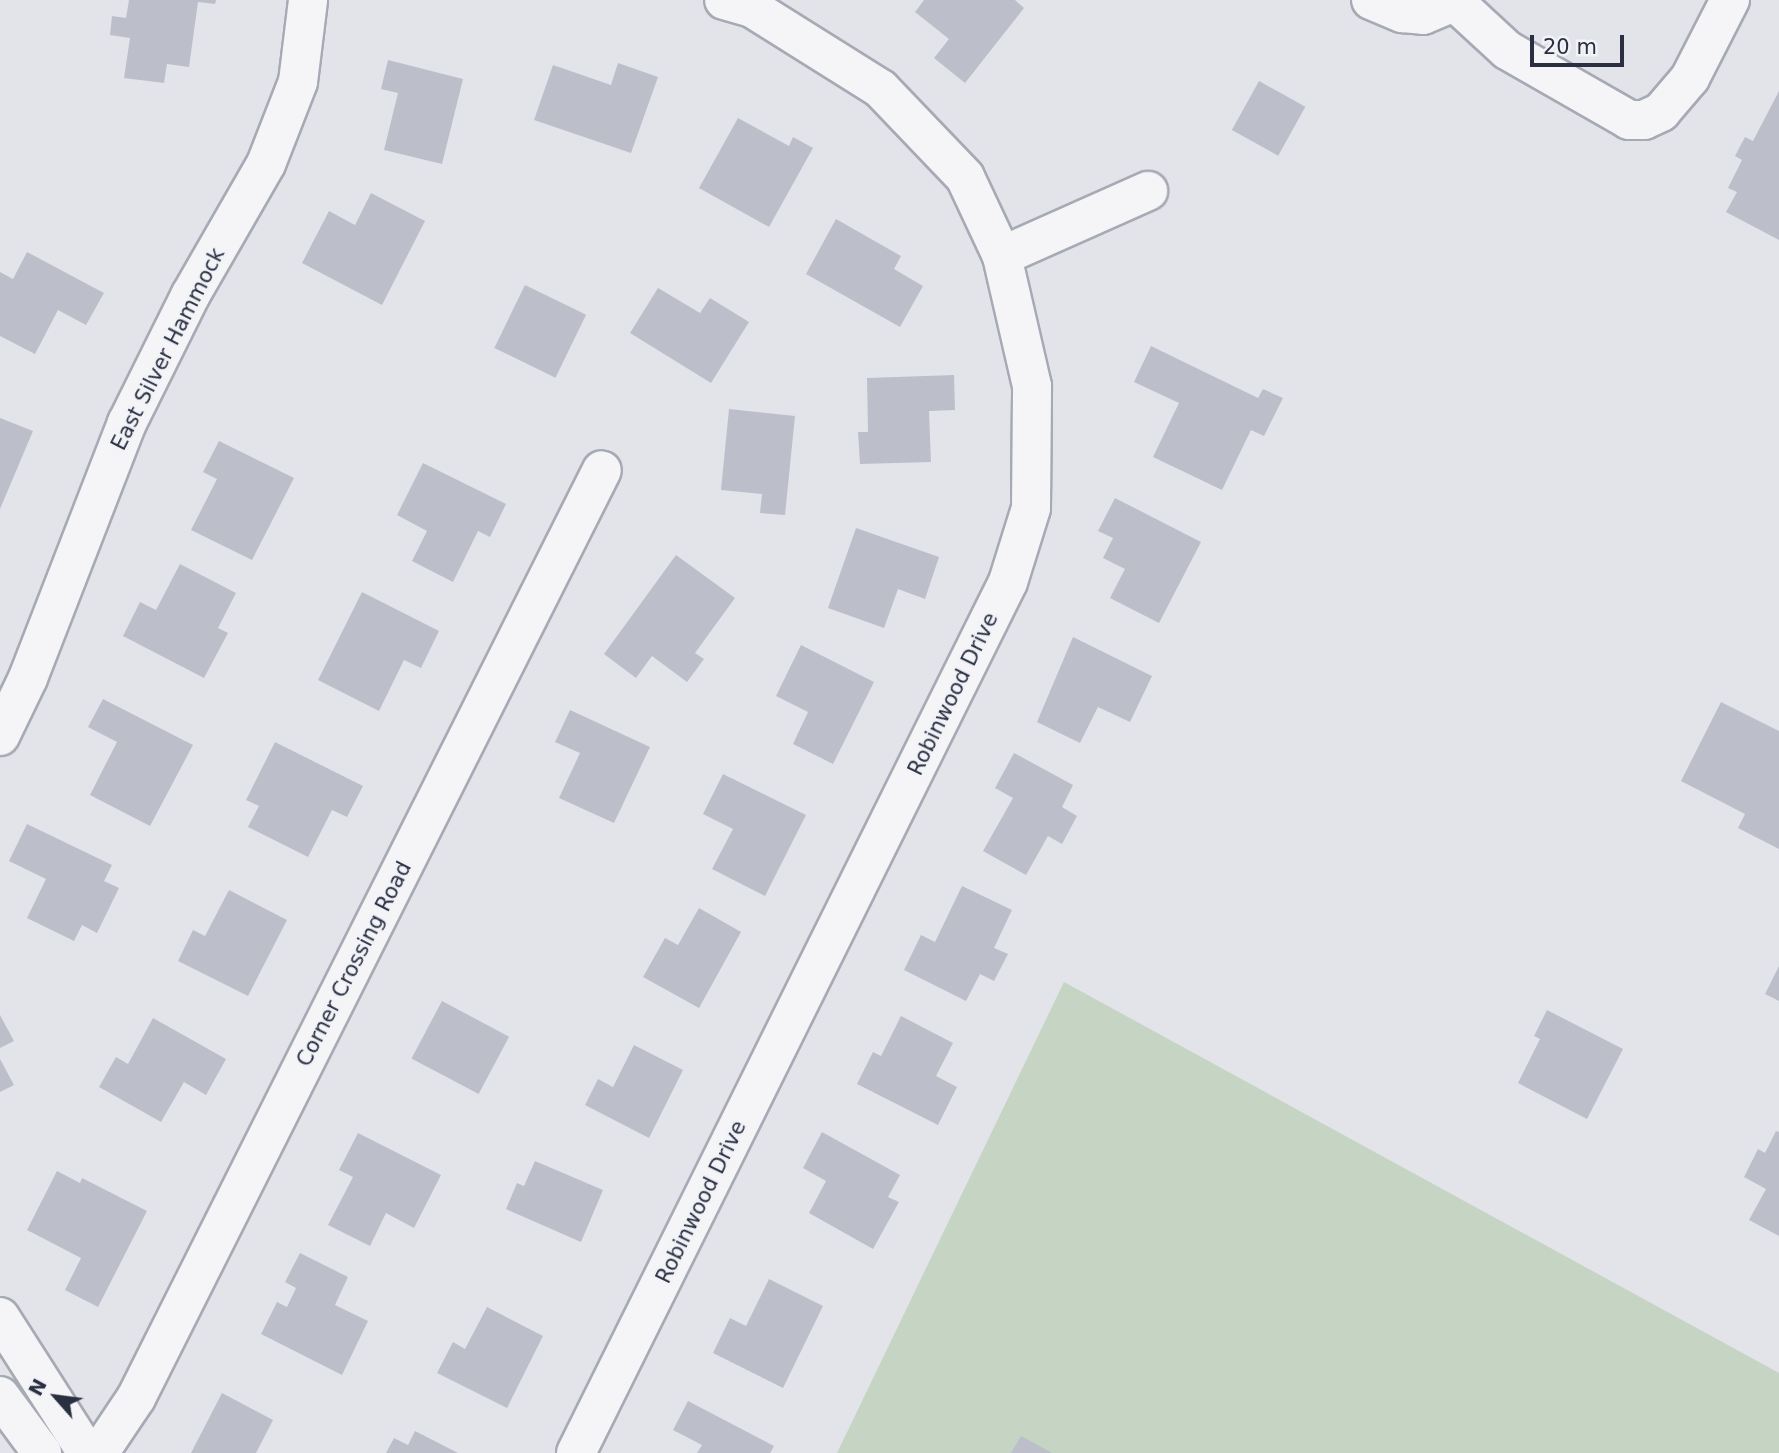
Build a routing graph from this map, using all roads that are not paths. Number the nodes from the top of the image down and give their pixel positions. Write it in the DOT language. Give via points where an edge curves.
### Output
graph roads {
  1 [pos="308,0"];
  2 [pos="724,0"];
  3 [pos="1371,0"];
  4 [pos="1730,0"];
  5 [pos="1456,1"];
  6 [pos="1148,191"];
  7 [pos="1002,256"];
  8 [pos="601,470"];
  9 [pos="0,736"];
  10 [pos="0,1317"];
  11 [pos="0,1396"];
  12 [pos="42,1453"];
  13 [pos="87,1453"];
  14 [pos="99,1453"];
  15 [pos="576,1453"];
  1 -- 9 [label="street, East Silver Hammock" via="298,82 266,164 190,296 127,423 28,678"];
  2 -- 7 [label="street, Robinwood Drive" via="752,8 881,89 965,177"];
  3 -- 5 [label="street" via="1402,13 1423,15"];
  4 -- 5 [label="street" via="1690,78 1674,98 1644,120 1629,120 1507,50"];
  6 -- 7 [label="street"];
  7 -- 15 [label="street, Robinwood Drive" via="1032,386 1031,508 1008,582"];
  8 -- 14 [label="street, Corner Crossing Road" via="136,1398"];
  10 -- 13 [label="street"];
  11 -- 12 [label="street"];
}
